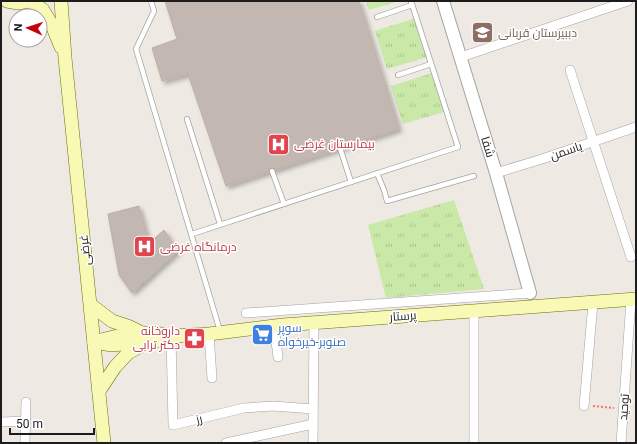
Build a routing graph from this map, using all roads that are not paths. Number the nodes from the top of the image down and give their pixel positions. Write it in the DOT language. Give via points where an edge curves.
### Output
graph roads {
  1 [pos="7,1"];
  2 [pos="30,1"];
  3 [pos="61,1"];
  4 [pos="151,1"];
  5 [pos="443,1"];
  6 [pos="628,1"];
  7 [pos="411,3"];
  8 [pos="377,17"];
  9 [pos="460,57"];
  10 [pos="65,58"];
  11 [pos="431,64"];
  12 [pos="570,70"];
  13 [pos="398,75"];
  14 [pos="187,119"];
  15 [pos="636,127"];
  16 [pos="593,142"];
  17 [pos="340,148"];
  18 [pos="272,171"];
  19 [pos="377,173"];
  20 [pos="496,173"];
  21 [pos="474,176"];
  22 [pos="350,182"];
  23 [pos="284,204"];
  24 [pos="220,224"];
  25 [pos="192,234"];
  26 [pos="631,257"];
  27 [pos="530,293"];
  28 [pos="634,300"];
  29 [pos="593,303"];
  30 [pos="91,305"];
  31 [pos="474,311"];
  32 [pos="246,314"];
  33 [pos="314,323"];
  34 [pos="274,326"];
  35 [pos="215,333"];
  36 [pos="633,335"];
  37 [pos="171,336"];
  38 [pos="145,337"];
  39 [pos="94,342"];
  40 [pos="278,357"];
  41 [pos="212,378"];
  42 [pos="99,391"];
  43 [pos="26,402"];
  44 [pos="584,406"];
  45 [pos="313,409"];
  46 [pos="26,421"];
  47 [pos="1,422"];
  48 [pos="313,424"];
  49 [pos="25,443"];
  50 [pos="104,443"];
  51 [pos="226,443"];
  52 [pos="313,443"];
  53 [pos="474,443"];
  54 [pos="621,443"];
  1 -- 2 [label="main road"];
  2 -- 10 [label="main road" via="43,10"];
  3 -- 10 [label="main road"];
  4 -- 25 [label="lane" via="154,11 136,49"];
  5 -- 9 [label="street, شفا"];
  6 -- 9 [label="street"];
  7 -- 8 [label="lane"];
  7 -- 11 [label="lane"];
  9 -- 20 [label="street, شفا"];
  10 -- 30 [label="main road, غرضی"];
  11 -- 13 [label="lane"];
  11 -- 19 [label="lane" via="458,147"];
  12 -- 16 [label="street"];
  14 -- 24 [label="lane"];
  15 -- 16 [label="street, یاسمن"];
  16 -- 20 [label="street, یاسمن"];
  16 -- 26 [label="street"];
  17 -- 22 [label="lane"];
  18 -- 23 [label="lane"];
  19 -- 21 [label="lane" via="386,201"];
  19 -- 22 [label="lane"];
  20 -- 27 [label="street, شفا"];
  22 -- 23 [label="lane"];
  23 -- 24 [label="lane"];
  24 -- 25 [label="lane"];
  25 -- 35 [label="lane"];
  27 -- 32 [label="street"];
  28 -- 29 [label="main road, پرستار"];
  28 -- 36 [label="street, توحید"];
  29 -- 31 [label="main road, پرستار"];
  29 -- 44 [label="street"];
  30 -- 38 [label="main road" via="112,321 130,327"];
  30 -- 39 [label="main road, غرضی"];
  31 -- 33 [label="main road, پرستار"];
  31 -- 53 [label="street"];
  33 -- 34 [label="main road, پرستار"];
  33 -- 45 [label="street"];
  34 -- 35 [label="main road, پرستار"];
  34 -- 40 [label="street"];
  35 -- 37 [label="main road, پرستار"];
  35 -- 41 [label="street"];
  36 -- 54 [label="street, توحید"];
  37 -- 38 [label="main road, پرستار" via="160,333"];
  37 -- 45 [label="street, رز" via="173,425 244,408 272,406"];
  38 -- 39 [label="main road" via="111,337"];
  38 -- 42 [label="main road" via="115,367"];
  39 -- 42 [label="main road, غرضی"];
  42 -- 50 [label="main road, غرضی"];
  43 -- 46 [label="street"];
  45 -- 48 [label="street"];
  46 -- 47 [label="street"];
  46 -- 49 [label="street"];
  48 -- 51 [label="street"];
  48 -- 52 [label="street"];
}
